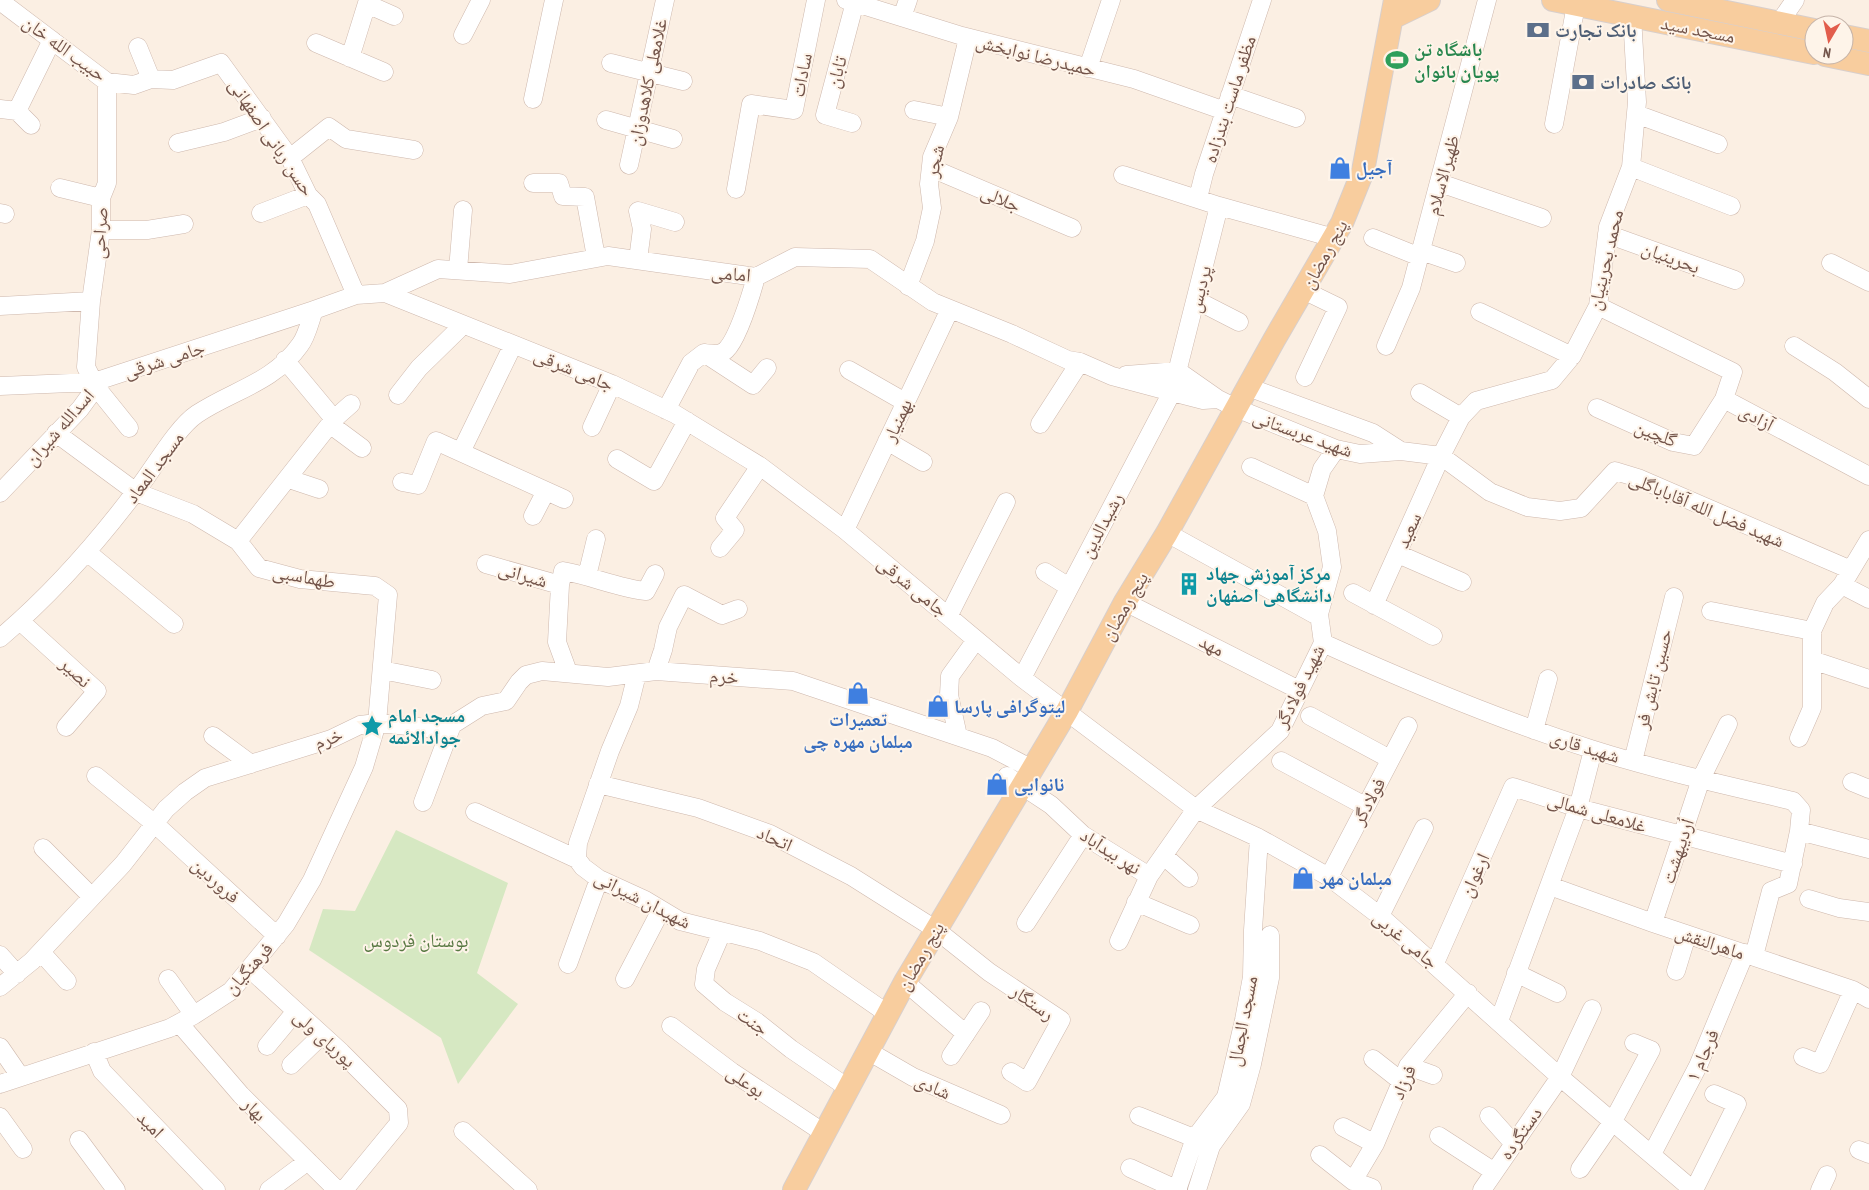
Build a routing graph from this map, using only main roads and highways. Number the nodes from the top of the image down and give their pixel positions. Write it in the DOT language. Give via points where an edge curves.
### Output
graph roads {
  1 [pos="1429,0"];
  2 [pos="1553,0"];
  3 [pos="1668,0"];
  4 [pos="1394,9"];
  5 [pos="1804,28"];
  6 [pos="1854,38"];
  7 [pos="1869,41"];
  8 [pos="1804,51"];
  9 [pos="1854,61"];
  10 [pos="1869,64"];
  11 [pos="794,1190"];
  1 -- 4 [label="main road"];
  2 -- 8 [label="main road, مسجد سید"];
  3 -- 5 [label="main road, مسجد سید"];
  4 -- 11 [label="main road, پنج رمضان" via="1363,171 1342,224 1248,387 1227,404 1167,533 1125,602 1067,711 1020,777"];
  6 -- 7 [label="main road"];
  9 -- 10 [label="main road"];
}
